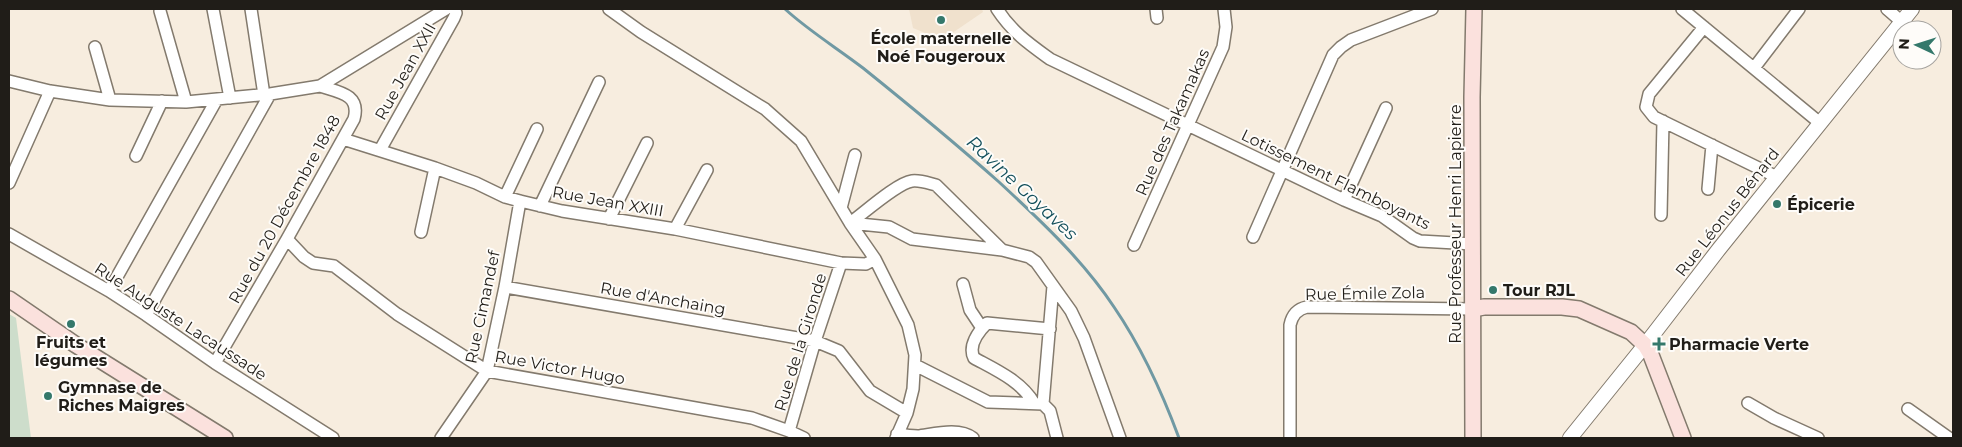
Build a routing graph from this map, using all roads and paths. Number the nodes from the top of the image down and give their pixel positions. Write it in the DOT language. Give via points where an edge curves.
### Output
graph roads {
  1 [pos="213,9"];
  2 [pos="250,9"];
  3 [pos="446,9"];
  4 [pos="454,9"];
  5 [pos="609,9"];
  6 [pos="997,9"];
  7 [pos="1224,9"];
  8 [pos="1432,9"];
  9 [pos="1474,9"];
  10 [pos="1682,9"];
  11 [pos="1799,9"];
  12 [pos="1887,9"];
  13 [pos="1912,9"];
  14 [pos="160,11"];
  15 [pos="1900,20"];
  16 [pos="1904,20"];
  17 [pos="1704,27"];
  18 [pos="1892,34"];
  19 [pos="95,47"];
  20 [pos="1754,68"];
  21 [pos="9,81"];
  22 [pos="599,82"];
  23 [pos="320,86"];
  24 [pos="50,90"];
  25 [pos="267,94"];
  26 [pos="230,98"];
  27 [pos="217,99"];
  28 [pos="110,100"];
  29 [pos="162,101"];
  30 [pos="186,102"];
  31 [pos="1386,108"];
  32 [pos="1663,121"];
  33 [pos="1820,123"];
  34 [pos="1188,125"];
  35 [pos="536,129"];
  36 [pos="343,139"];
  37 [pos="646,143"];
  38 [pos="1712,145"];
  39 [pos="380,150"];
  40 [pos="855,155"];
  41 [pos="136,156"];
  42 [pos="435,168"];
  43 [pos="707,170"];
  44 [pos="1283,170"];
  45 [pos="1777,177"];
  46 [pos="9,184"];
  47 [pos="1708,189"];
  48 [pos="506,197"];
  49 [pos="1344,200"];
  50 [pos="520,201"];
  51 [pos="540,206"];
  52 [pos="841,208"];
  53 [pos="1661,215"];
  54 [pos="609,219"];
  55 [pos="850,223"];
  56 [pos="675,230"];
  57 [pos="421,232"];
  58 [pos="9,234"];
  59 [pos="1254,237"];
  60 [pos="287,239"];
  61 [pos="1473,244"];
  62 [pos="1134,245"];
  63 [pos="1002,250"];
  64 [pos="875,259"];
  65 [pos="841,263"];
  66 [pos="963,284"];
  67 [pos="1054,286"];
  68 [pos="505,287"];
  69 [pos="109,291"];
  70 [pos="9,299"];
  71 [pos="1473,309"];
  72 [pos="146,315"];
  73 [pos="982,328"];
  74 [pos="1050,329"];
  75 [pos="815,341"];
  76 [pos="1645,345"];
  77 [pos="214,363"];
  78 [pos="915,364"];
  79 [pos="487,370"];
  80 [pos="1039,403"];
  81 [pos="1748,403"];
  82 [pos="1908,409"];
  83 [pos="907,413"];
  84 [pos="789,431"];
  85 [pos="1949,433"];
  86 [pos="896,436"];
  87 [pos="225,438"];
  88 [pos="333,438"];
  89 [pos="441,438"];
  90 [pos="804,438"];
  91 [pos="973,438"];
  92 [pos="1056,438"];
  93 [pos="1120,438"];
  94 [pos="1290,438"];
  95 [pos="1473,438"];
  96 [pos="1571,438"];
  97 [pos="1682,438"];
  98 [pos="1814,438"];
  1 -- 26 [label="street"];
  2 -- 25 [label="street"];
  3 -- 23 [label="street, Rue Jean XXII"];
  4 -- 39 [label="street, Rue Jean XXII" via="454,18"];
  5 -- 52 [label="street" via="765,109 801,141"];
  6 -- 34 [label="street, Lotissement Flamboyants" via="1019,37 1050,58"];
  7 -- 34 [label="street, Rue des Takamakas" via="1223,46"];
  8 -- 44 [label="street" via="1374,30 1341,47 1333,56"];
  9 -- 61 [label="main road, Rue Professeur Henri Lapierre"];
  10 -- 17 [label="street"];
  11 -- 20 [label="street"];
  12 -- 15 [label="street"];
  13 -- 16 [label="street, Rue Léonus Bénard"];
  14 -- 30 [label="street"];
  17 -- 20 [label="street"];
  17 -- 32 [label="street" via="1649,94 1646,107 1649,113"];
  18 -- 33 [label="street, Rue Léonus Bénard"];
  19 -- 28 [label="street"];
  20 -- 33 [label="street"];
  21 -- 24 [label="street, Rue Jean XXII"];
  22 -- 51 [label="street"];
  23 -- 25 [label="street, Rue Jean XXII"];
  23 -- 36 [label="street, Rue du 20 Décembre 1848" via="344,93 355,104 354,119"];
  24 -- 28 [label="street, Rue Jean XXII"];
  24 -- 46 [label="street"];
  25 -- 26 [label="street, Rue Jean XXII"];
  25 -- 72 [label="street"];
  26 -- 27 [label="street, Rue Jean XXII"];
  27 -- 30 [label="street, Rue Jean XXII"];
  27 -- 69 [label="street"];
  28 -- 29 [label="street, Rue Jean XXII"];
  29 -- 30 [label="street, Rue Jean XXII"];
  29 -- 41 [label="street"];
  31 -- 49 [label="street"];
  32 -- 38 [label="street"];
  32 -- 53 [label="street"];
  33 -- 45 [label="street, Rue Léonus Bénard"];
  34 -- 44 [label="street, Lotissement Flamboyants"];
  34 -- 62 [label="street, Rue des Takamakas"];
  35 -- 48 [label="street"];
  36 -- 39 [label="street, Rue Jean XXIII"];
  36 -- 60 [label="street, Rue du 20 Décembre 1848"];
  37 -- 54 [label="street"];
  38 -- 45 [label="street"];
  38 -- 47 [label="street"];
  39 -- 42 [label="street, Rue Jean XXIII"];
  40 -- 52 [label="street"];
  42 -- 48 [label="street, Rue Jean XXIII"];
  42 -- 57 [label="street"];
  43 -- 56 [label="street"];
  44 -- 49 [label="street, Lotissement Flamboyants"];
  44 -- 59 [label="street"];
  45 -- 76 [label="street, Rue Léonus Bénard"];
  48 -- 50 [label="street, Rue Jean XXIII"];
  49 -- 61 [label="street, Lotissement Flamboyants" via="1382,216 1420,241"];
  50 -- 51 [label="street, Rue Jean XXIII"];
  50 -- 68 [label="street, Rue Cimandef"];
  51 -- 54 [label="street, Rue Jean XXIII"];
  52 -- 55 [label="street"];
  54 -- 56 [label="street, Rue Jean XXIII"];
  55 -- 63 [label="street" via="889,227 912,238"];
  55 -- 63 [label="street" via="902,184 925,182 936,185"];
  55 -- 64 [label="street"];
  56 -- 65 [label="street, Rue Jean XXIII"];
  58 -- 69 [label="street, Rue Auguste Lacaussade"];
  60 -- 77 [label="street, Rue du 20 Décembre 1848"];
  60 -- 79 [label="street, Rue Victor Hugo" via="304,257 334,266 397,314"];
  61 -- 71 [label="main road, Rue Professeur Henri Lapierre"];
  63 -- 67 [label="street" via="1029,257"];
  64 -- 65 [label="street, Rue Jean XXIII" via="866,264"];
  64 -- 78 [label="street" via="908,325"];
  65 -- 75 [label="street, Rue de la Gironde"];
  66 -- 73 [label="street" via="970,310"];
  67 -- 74 [label="street"];
  67 -- 93 [label="street" via="1084,338"];
  68 -- 75 [label="street, Rue d'Anchaing"];
  68 -- 79 [label="street, Rue Cimandef"];
  69 -- 72 [label="street, Rue Auguste Lacaussade"];
  70 -- 87 [label="main road"];
  71 -- 76 [label="main road" via="1579,309 1631,332"];
  71 -- 94 [label="street, Rue Émile Zola" via="1307,307 1298,310 1290,325"];
  71 -- 95 [label="main road, Rue Professeur Henri Lapierre"];
  72 -- 77 [label="street, Rue Auguste Lacaussade"];
  73 -- 74 [label="street" via="992,323"];
  73 -- 80 [label="street" via="972,346 974,358 1018,384"];
  74 -- 80 [label="street"];
  75 -- 83 [label="street, Rue d'Anchaing" via="839,350 870,391"];
  75 -- 84 [label="street, Rue de la Gironde"];
  76 -- 96 [label="street, Rue Léonus Bénard"];
  76 -- 97 [label="main road"];
  77 -- 88 [label="street, Rue Auguste Lacaussade"];
  78 -- 80 [label="street" via="988,402"];
  78 -- 83 [label="street"];
  79 -- 84 [label="street, Rue Victor Hugo" via="752,418"];
  79 -- 89 [label="street, Rue Cimandef"];
  80 -- 92 [label="street" via="1050,411"];
  81 -- 98 [label="street"];
  82 -- 85 [label="street"];
  83 -- 86 [label="street"];
  84 -- 90 [label="street, Rue Victor Hugo"];
  86 -- 91 [label="street" via="960,432"];
}
